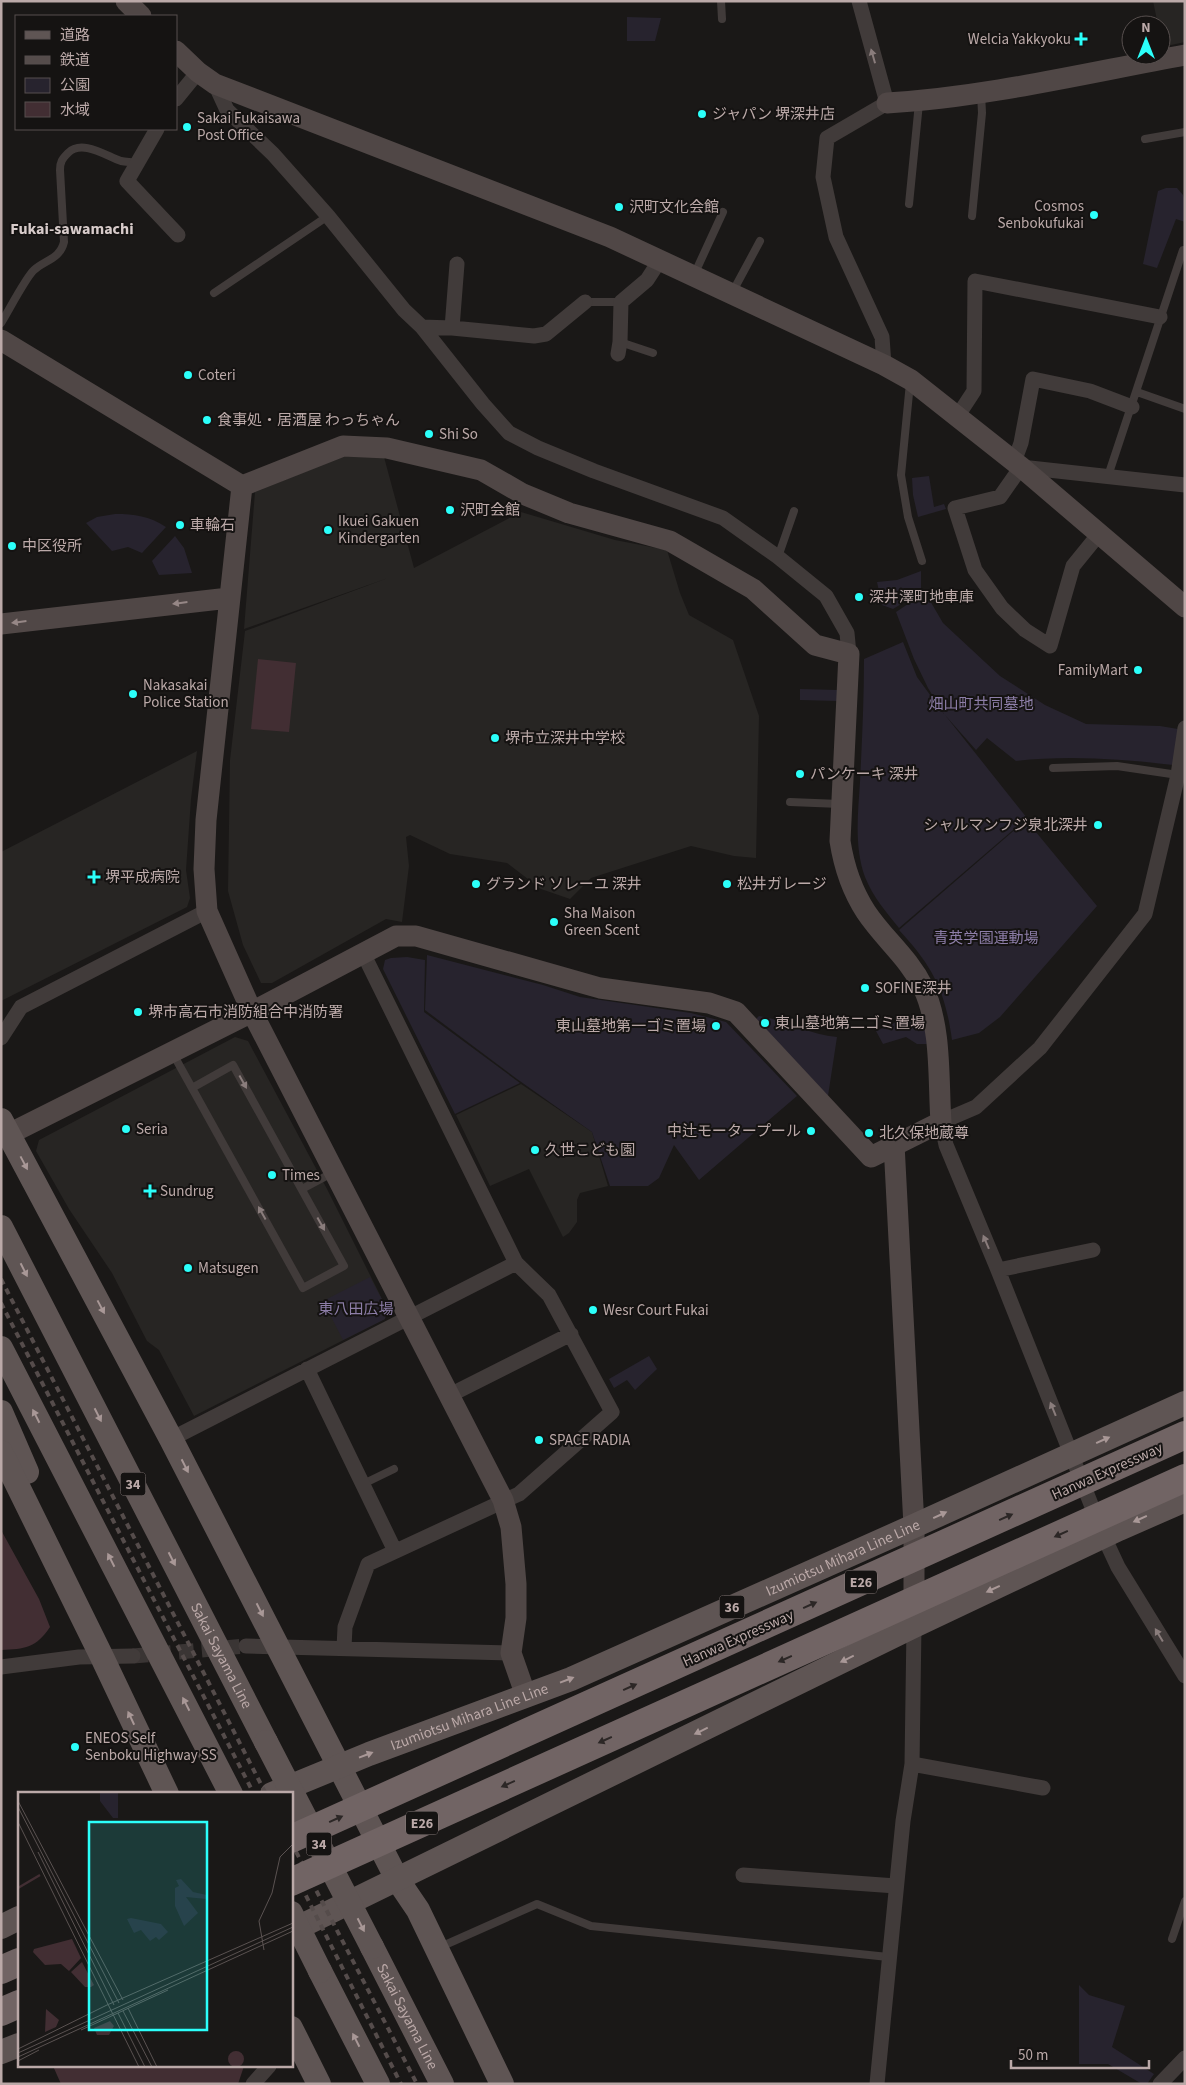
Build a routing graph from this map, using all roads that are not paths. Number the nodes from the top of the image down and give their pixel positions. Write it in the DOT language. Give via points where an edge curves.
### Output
graph roads {
  1 [pos="126,1"];
  2 [pos="721,1"];
  3 [pos="859,1"];
  4 [pos="140,15"];
  5 [pos="722,19"];
  6 [pos="178,52"];
  7 [pos="1185,55"];
  8 [pos="207,78"];
  9 [pos="981,92"];
  10 [pos="178,98"];
  11 [pos="919,101"];
  12 [pos="887,103"];
  13 [pos="156,130"];
  14 [pos="1185,132"];
  15 [pos="1145,139"];
  16 [pos="137,163"];
  17 [pos="909,204"];
  18 [pos="723,212"];
  19 [pos="328,216"];
  20 [pos="972,216"];
  21 [pos="178,235"];
  22 [pos="760,241"];
  23 [pos="1185,250"];
  24 [pos="660,260"];
  25 [pos="457,264"];
  26 [pos="694,275"];
  27 [pos="214,294"];
  28 [pos="732,294"];
  29 [pos="585,302"];
  30 [pos="620,302"];
  31 [pos="1160,317"];
  32 [pos="1,323"];
  33 [pos="422,327"];
  34 [pos="452,328"];
  35 [pos="1,340"];
  36 [pos="619,348"];
  37 [pos="653,353"];
  38 [pos="884,365"];
  39 [pos="911,380"];
  40 [pos="1137,392"];
  41 [pos="1132,407"];
  42 [pos="1185,409"];
  43 [pos="957,417"];
  44 [pos="1017,465"];
  45 [pos="1108,476"];
  46 [pos="1185,485"];
  47 [pos="242,486"];
  48 [pos="794,511"];
  49 [pos="1099,534"];
  50 [pos="778,557"];
  51 [pos="922,561"];
  52 [pos="229,598"];
  53 [pos="1185,607"];
  54 [pos="1,624"];
  55 [pos="849,654"];
  56 [pos="1185,728"];
  57 [pos="1053,768"];
  58 [pos="1178,775"];
  59 [pos="790,802"];
  60 [pos="842,804"];
  61 [pos="208,911"];
  62 [pos="363,953"];
  63 [pos="252,1012"];
  64 [pos="1,1038"];
  65 [pos="172,1052"];
  66 [pos="192,1088"];
  67 [pos="941,1122"];
  68 [pos="5,1127"];
  69 [pos="894,1144"];
  70 [pos="334,1172"];
  71 [pos="302,1189"];
  72 [pos="1,1227"];
  73 [pos="1093,1250"];
  74 [pos="516,1263"];
  75 [pos="998,1270"];
  76 [pos="409,1317"];
  77 [pos="570,1334"];
  78 [pos="1,1348"];
  79 [pos="306,1369"];
  80 [pos="450,1395"];
  81 [pos="1185,1403"];
  82 [pos="1,1412"];
  83 [pos="1185,1436"];
  84 [pos="171,1439"];
  85 [pos="1,1452"];
  86 [pos="1071,1454"];
  87 [pos="394,1470"];
  88 [pos="1185,1478"];
  89 [pos="363,1484"];
  90 [pos="503,1500"];
  91 [pos="1185,1500"];
  92 [pos="914,1526"];
  93 [pos="1104,1537"];
  94 [pos="396,1551"];
  95 [pos="914,1626"];
  96 [pos="246,1646"];
  97 [pos="278,1646"];
  98 [pos="344,1648"];
  99 [pos="511,1653"];
  100 [pos="133,1656"];
  101 [pos="102,1657"];
  102 [pos="1,1667"];
  103 [pos="1185,1676"];
  104 [pos="526,1696"];
  105 [pos="912,1764"];
  106 [pos="338,1766"];
  107 [pos="1043,1788"];
  108 [pos="166,1792"];
  109 [pos="230,1792"];
  110 [pos="277,1792"];
  111 [pos="292,1792"];
  112 [pos="292,1792"];
  113 [pos="292,1839"];
  114 [pos="743,1876"];
  115 [pos="397,1879"];
  116 [pos="292,1882"];
  117 [pos="896,1886"];
  118 [pos="1185,1901"];
  119 [pos="292,1915"];
  120 [pos="18,1918"];
  121 [pos="423,1920"];
  122 [pos="1,1927"];
  123 [pos="292,1931"];
  124 [pos="1172,1939"];
  125 [pos="437,1949"];
  126 [pos="888,1957"];
  127 [pos="18,1962"];
  128 [pos="1,1970"];
  129 [pos="18,2004"];
  130 [pos="1,2012"];
  131 [pos="293,2036"];
  132 [pos="18,2045"];
  133 [pos="1,2052"];
  134 [pos="1185,2058"];
  135 [pos="267,2068"];
  136 [pos="253,2084"];
  137 [pos="319,2084"];
  138 [pos="378,2084"];
  139 [pos="442,2084"];
  140 [pos="486,2084"];
  141 [pos="502,2084"];
  142 [pos="878,2084"];
  143 [pos="1160,2084"];
  1 -- 4 [label="street"];
  2 -- 5 [label="lane"];
  12 -- 3 [label="street, one-way"];
  6 -- 8 [label="street"];
  7 -- 9 [label="street"];
  8 -- 10 [label="street"];
  8 -- 19 [label="street" via="227,110 273,154"];
  8 -- 24 [label="street" via="610,237"];
  9 -- 11 [label="street"];
  9 -- 20 [label="lane" via="982,113"];
  11 -- 12 [label="street"];
  11 -- 17 [label="lane"];
  12 -- 38 [label="street" via="827,138 824,177 836,237 882,338"];
  13 -- 16 [label="street"];
  14 -- 15 [label="lane"];
  16 -- 21 [label="street" via="127,181"];
  16 -- 32 [label="lane" via="121,161 85,148 71,150 61,160 62,249 57,256 33,271"];
  18 -- 26 [label="lane"];
  19 -- 27 [label="lane"];
  19 -- 33 [label="street" via="404,310"];
  22 -- 28 [label="lane"];
  23 -- 31 [label="lane"];
  24 -- 26 [label="street"];
  24 -- 30 [label="street" via="647,280"];
  25 -- 34 [label="street"];
  26 -- 28 [label="street"];
  28 -- 38 [label="street"];
  29 -- 30 [label="lane"];
  29 -- 34 [label="street" via="546,334 534,336"];
  30 -- 36 [label="street"];
  31 -- 40 [label="lane"];
  31 -- 43 [label="street" via="975,281 974,391"];
  33 -- 34 [label="street"];
  33 -- 50 [label="street" via="509,433 594,471 723,518"];
  35 -- 47 [label="street"];
  36 -- 37 [label="lane"];
  38 -- 39 [label="street"];
  39 -- 43 [label="street"];
  39 -- 51 [label="lane" via="901,474 908,517"];
  40 -- 41 [label="lane"];
  40 -- 42 [label="lane"];
  41 -- 44 [label="street" via="1090,391 1033,379"];
  41 -- 45 [label="lane"];
  43 -- 44 [label="street"];
  44 -- 45 [label="street"];
  44 -- 49 [label="street"];
  44 -- 49 [label="street" via="1000,497 955,508 974,570 1002,608 1025,630 1050,646 1073,566"];
  45 -- 46 [label="street"];
  47 -- 52 [label="street"];
  47 -- 55 [label="street" via="343,446 387,448 481,470 523,494 569,513 670,541 753,589 815,645"];
  48 -- 50 [label="lane"];
  49 -- 53 [label="street"];
  50 -- 55 [label="street" via="826,596 847,633"];
  52 -- 54 [label="street, one-way"];
  52 -- 61 [label="street" via="206,820 204,869"];
  55 -- 60 [label="street"];
  56 -- 58 [label="street"];
  57 -- 58 [label="lane" via="1117,766"];
  58 -- 67 [label="street" via="1145,914 1040,1048 976,1107"];
  59 -- 60 [label="lane"];
  60 -- 67 [label="street" via="840,841 853,890 867,913 905,957 930,1006"];
  61 -- 63 [label="street"];
  61 -- 64 [label="street" via="21,1007"];
  62 -- 63 [label="street"];
  62 -- 69 [label="street" via="396,936 416,936 600,988 709,1003 736,1012 871,1157"];
  62 -- 74 [label="street"];
  63 -- 65 [label="street"];
  63 -- 70 [label="street"];
  65 -- 66 [label="lane"];
  65 -- 68 [label="street"];
  66 -- 71 [label="lane, one-way" via="234,1065"];
  71 -- 66 [label="lane, one-way" via="344,1266 303,1288"];
  67 -- 69 [label="street"];
  75 -- 67 [label="street, one-way" via="946,1145"];
  68 -- 84 [label="main road, one-way"];
  69 -- 92 [label="street"];
  70 -- 71 [label="lane"];
  70 -- 76 [label="street"];
  72 -- 111 [label="main road, Sakai Sayama Line / 34, one-way, bridge"];
  73 -- 75 [label="street"];
  74 -- 76 [label="street"];
  74 -- 77 [label="street" via="548,1295"];
  86 -- 75 [label="street, one-way"];
  76 -- 79 [label="street"];
  76 -- 80 [label="street"];
  77 -- 80 [label="street"];
  77 -- 90 [label="street" via="612,1412 519,1494"];
  109 -- 78 [label="main road, one-way"];
  79 -- 84 [label="street"];
  79 -- 89 [label="street"];
  80 -- 90 [label="street"];
  86 -- 81 [label="main road, Izumiotsu Mihara Line Line / 36, one-way"];
  82 -- 101 [label="main road"];
  113 -- 83 [label="highway, Hanwa Expressway / E26, one-way, bridge"];
  84 -- 97 [label="main road, one-way"];
  85 -- 101 [label="main road"];
  92 -- 86 [label="main road, Izumiotsu Mihara Line Line / 36, one-way"];
  86 -- 93 [label="street"];
  87 -- 89 [label="lane"];
  88 -- 116 [label="highway, E26, one-way, bridge"];
  89 -- 94 [label="street"];
  90 -- 94 [label="street"];
  90 -- 99 [label="street" via="511,1528 516,1584"];
  91 -- 93 [label="main road, one-way"];
  92 -- 95 [label="street"];
  104 -- 92 [label="main road, Izumiotsu Mihara Line Line / 36, one-way"];
  93 -- 95 [label="main road, one-way"];
  103 -- 93 [label="street, one-way" via="1118,1567"];
  94 -- 98 [label="street" via="368,1564 345,1627"];
  95 -- 105 [label="street"];
  95 -- 115 [label="main road, one-way"];
  96 -- 97 [label="street"];
  97 -- 98 [label="street"];
  97 -- 106 [label="main road"];
  98 -- 99 [label="street"];
  99 -- 104 [label="street"];
  100 -- 101 [label="street"];
  101 -- 102 [label="street"];
  108 -- 101 [label="main road, one-way"];
  106 -- 104 [label="main road, Izumiotsu Mihara Line Line / 36, one-way"];
  105 -- 107 [label="street"];
  105 -- 117 [label="street"];
  106 -- 110 [label="main road, Izumiotsu Mihara Line Line / 36"];
  106 -- 115 [label="main road"];
  112 -- 139 [label="main road, Sakai Sayama Line / 34, one-way, bridge"];
  114 -- 117 [label="street"];
  115 -- 121 [label="main road"];
  115 -- 123 [label="main road"];
  117 -- 126 [label="street"];
  118 -- 124 [label="lane"];
  138 -- 119 [label="main road, one-way, bridge"];
  120 -- 122 [label="main road"];
  121 -- 125 [label="main road"];
  121 -- 140 [label="main road" via="437,1980"];
  125 -- 126 [label="lane" via="537,1904 591,1926"];
  125 -- 141 [label="main road"];
  126 -- 142 [label="street"];
  127 -- 128 [label="highway"];
  129 -- 130 [label="highway"];
  131 -- 137 [label="main road"];
  132 -- 133 [label="main road"];
  134 -- 143 [label="street"];
  135 -- 136 [label="street"];
}
